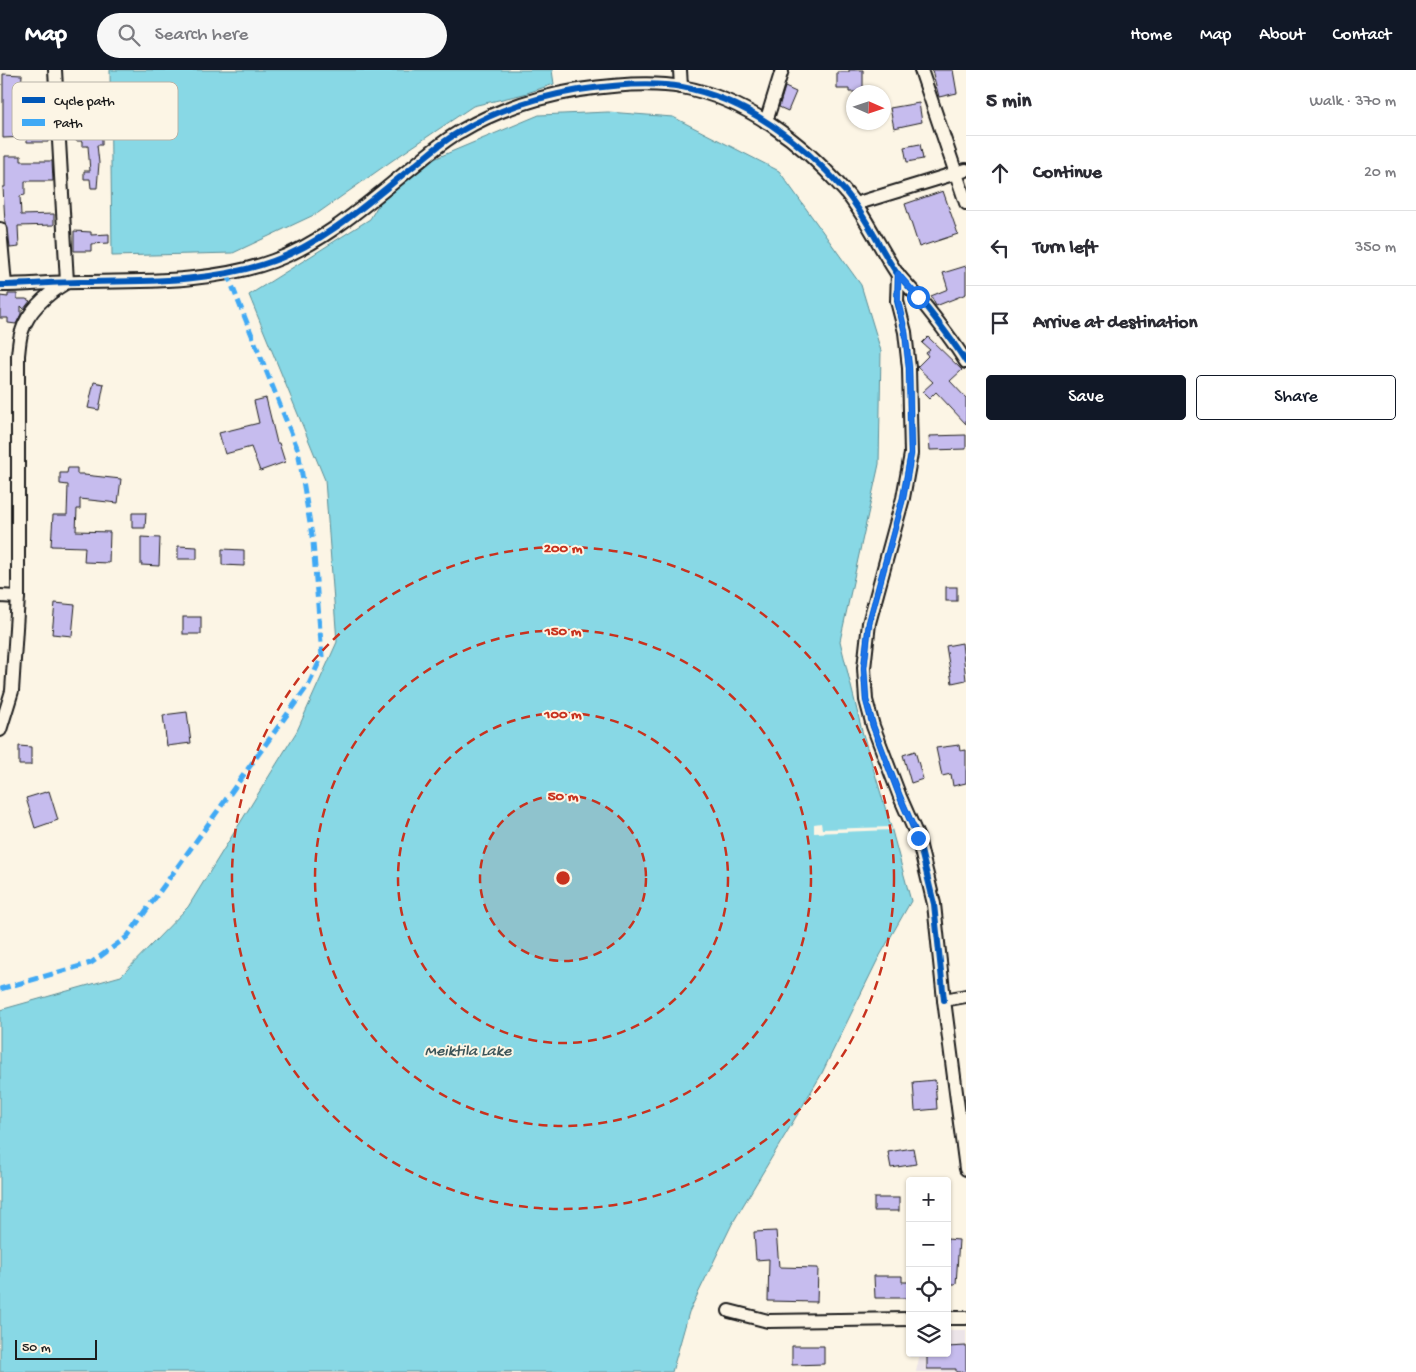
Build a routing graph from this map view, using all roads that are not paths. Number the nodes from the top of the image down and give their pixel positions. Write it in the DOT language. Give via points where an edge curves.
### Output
graph roads {
  1 [pos="680,70"];
  2 [pos="782,70"];
  3 [pos="921,70"];
  4 [pos="681,87"];
  5 [pos="766,122"];
  6 [pos="60,140"];
  7 [pos="961,171"];
  8 [pos="966,203"];
  9 [pos="855,204"];
  10 [pos="0,229"];
  11 [pos="898,274"];
  12 [pos="67,282"];
  13 [pos="2,285"];
  14 [pos="966,362"];
  15 [pos="0,596"];
  16 [pos="18,597"];
  17 [pos="0,730"];
  18 [pos="966,996"];
  19 [pos="944,1000"];
  20 [pos="966,1169"];
  21 [pos="729,1311"];
  22 [pos="951,1318"];
  23 [pos="966,1318"];
  24 [pos="906,1319"];
  1 -- 4 [label="street"];
  2 -- 5 [label="street"];
  3 -- 7 [label="street"];
  4 -- 5 [label="street" via="711,95"];
  4 -- 12 [label="street" via="605,86 540,98 503,110 457,133 342,223 273,261 194,278"];
  5 -- 9 [label="street" via="812,158"];
  6 -- 12 [label="street"];
  7 -- 8 [label="street"];
  7 -- 9 [label="street"];
  9 -- 11 [label="street"];
  10 -- 13 [label="street"];
  11 -- 14 [label="street" via="950,336"];
  11 -- 19 [label="street" via="898,301 909,368 911,454 903,498 869,623 864,668 866,700 876,735 918,838 934,904"];
  12 -- 13 [label="street"];
  12 -- 16 [label="street" via="34,308 22,331 18,355"];
  15 -- 16 [label="street"];
  16 -- 17 [label="street" via="12,691"];
  18 -- 19 [label="street"];
  19 -- 20 [label="street"];
  21 -- 24 [label="street" via="768,1321"];
  22 -- 23 [label="street"];
}
